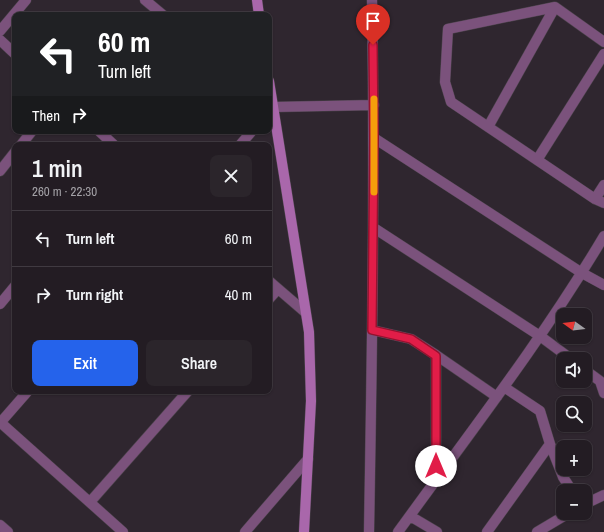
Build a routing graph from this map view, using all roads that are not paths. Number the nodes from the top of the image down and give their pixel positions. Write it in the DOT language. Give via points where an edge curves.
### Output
graph roads {
  1 [pos="26,0"];
  2 [pos="145,0"];
  3 [pos="257,0"];
  4 [pos="372,0"];
  5 [pos="554,7"];
  6 [pos="16,12"];
  7 [pos="159,12"];
  8 [pos="259,12"];
  9 [pos="12,17"];
  10 [pos="0,31"];
  11 [pos="0,40"];
  12 [pos="604,42"];
  13 [pos="12,51"];
  14 [pos="604,54"];
  15 [pos="374,105"];
  16 [pos="272,108"];
  17 [pos="272,120"];
  18 [pos="488,127"];
  19 [pos="30,134"];
  20 [pos="102,134"];
  21 [pos="249,134"];
  22 [pos="374,138"];
  23 [pos="23,142"];
  24 [pos="111,142"];
  25 [pos="243,142"];
  26 [pos="12,156"];
  27 [pos="537,160"];
  28 [pos="0,171"];
  29 [pos="604,185"];
  30 [pos="599,201"];
  31 [pos="374,228"];
  32 [pos="604,236"];
  33 [pos="582,273"];
  34 [pos="272,283"];
  35 [pos="604,285"];
  36 [pos="278,288"];
  37 [pos="12,290"];
  38 [pos="272,295"];
  39 [pos="0,304"];
  40 [pos="305,312"];
  41 [pos="372,330"];
  42 [pos="540,336"];
  43 [pos="562,352"];
  44 [pos="436,356"];
  45 [pos="592,375"];
  46 [pos="504,387"];
  47 [pos="604,393"];
  48 [pos="25,394"];
  49 [pos="185,394"];
  50 [pos="497,397"];
  51 [pos="0,423"];
  52 [pos="550,444"];
  53 [pos="308,459"];
  54 [pos="436,481"];
  55 [pos="568,484"];
  56 [pos="604,495"];
  57 [pos="592,501"];
  58 [pos="90,502"];
  59 [pos="410,516"];
  60 [pos="558,520"];
  61 [pos="0,525"];
  62 [pos="8,532"];
  63 [pos="123,532"];
  64 [pos="245,532"];
  65 [pos="304,532"];
  66 [pos="369,532"];
  67 [pos="398,532"];
  68 [pos="437,532"];
  69 [pos="487,532"];
  70 [pos="537,532"];
  1 -- 6 [label="street"];
  2 -- 7 [label="street"];
  3 -- 8 [label="main road"];
  4 -- 15 [label="street"];
  5 -- 12 [label="street"];
  5 -- 18 [label="street"];
  5 -- 18 [label="street" via="448,29 445,82 451,102"];
  9 -- 10 [label="street"];
  11 -- 13 [label="street"];
  14 -- 27 [label="street"];
  15 -- 16 [label="street"];
  15 -- 22 [label="street"];
  17 -- 40 [label="main road"];
  18 -- 27 [label="street"];
  19 -- 23 [label="street"];
  20 -- 24 [label="street"];
  21 -- 25 [label="street"];
  22 -- 31 [label="street"];
  22 -- 33 [label="street"];
  26 -- 28 [label="street"];
  27 -- 30 [label="street"];
  29 -- 30 [label="street"];
  31 -- 41 [label="street"];
  31 -- 42 [label="street"];
  32 -- 33 [label="street"];
  33 -- 35 [label="street"];
  33 -- 42 [label="street"];
  34 -- 36 [label="street"];
  36 -- 38 [label="street"];
  36 -- 40 [label="street"];
  37 -- 39 [label="street"];
  40 -- 53 [label="main road" via="309,332 311,401"];
  41 -- 44 [label="street" via="411,339"];
  41 -- 66 [label="street"];
  42 -- 43 [label="street"];
  42 -- 46 [label="street"];
  44 -- 50 [label="street"];
  44 -- 54 [label="street"];
  45 -- 47 [label="street" via="600,381"];
  46 -- 50 [label="street"];
  46 -- 52 [label="street" via="540,411"];
  48 -- 51 [label="street"];
  49 -- 58 [label="street"];
  50 -- 54 [label="street"];
  51 -- 58 [label="street"];
  52 -- 55 [label="street"];
  52 -- 69 [label="street"];
  53 -- 64 [label="street"];
  53 -- 65 [label="main road"];
  54 -- 59 [label="street"];
  56 -- 57 [label="street"];
  58 -- 63 [label="street"];
  59 -- 67 [label="street"];
  59 -- 68 [label="street"];
  60 -- 70 [label="street"];
  61 -- 62 [label="street"];
}
